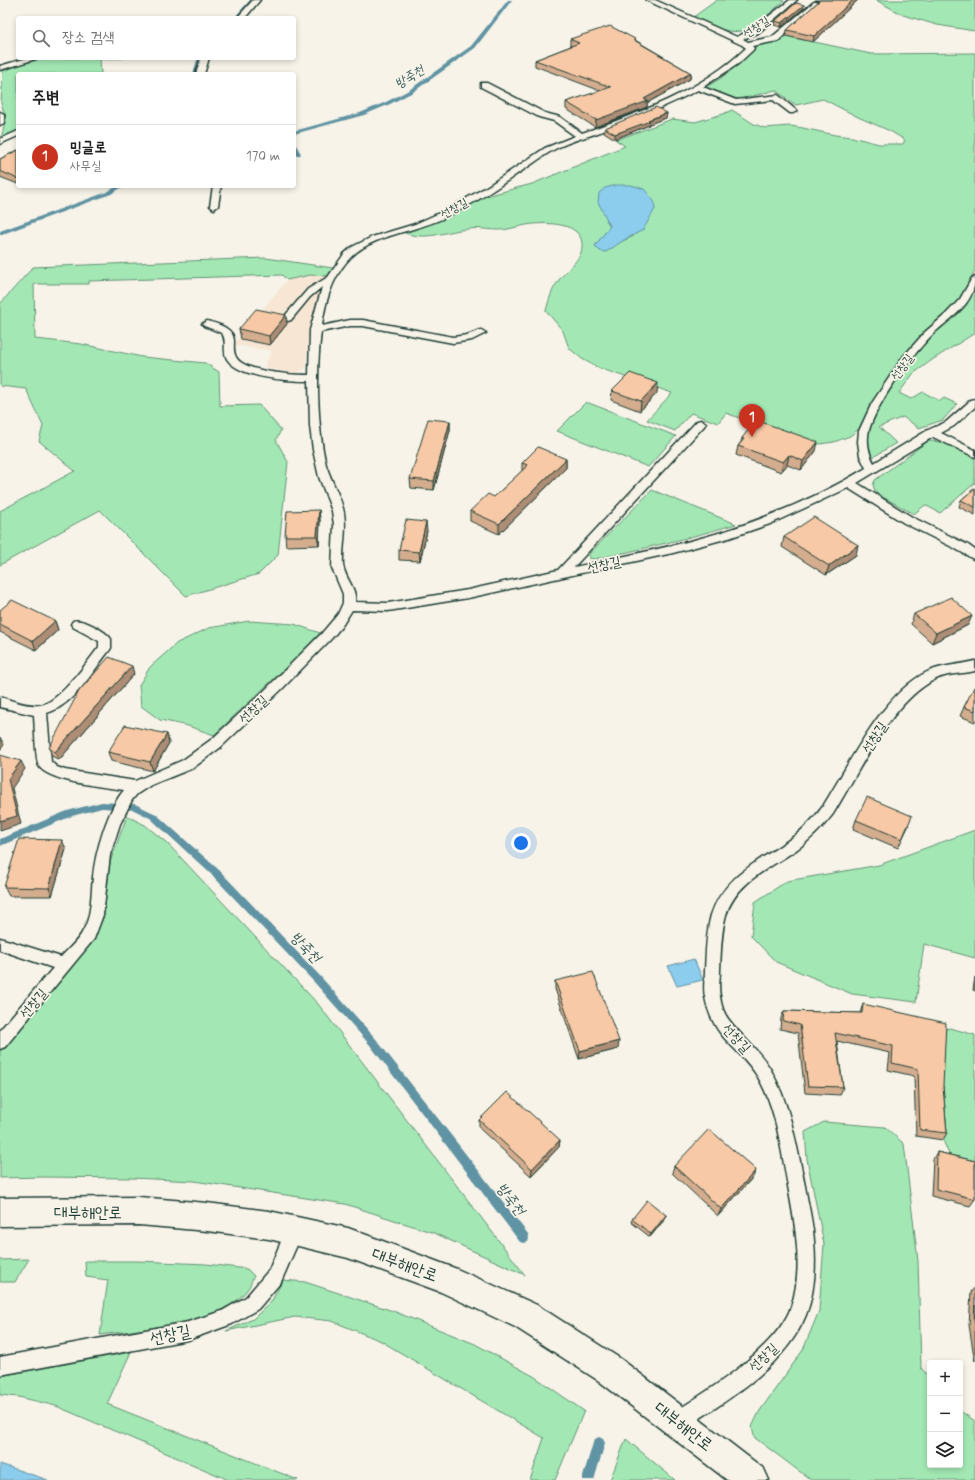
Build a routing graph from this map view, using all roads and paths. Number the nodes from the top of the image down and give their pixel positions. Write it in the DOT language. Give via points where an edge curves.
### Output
graph roads {
  1 [pos="257,0"];
  2 [pos="649,0"];
  3 [pos="794,0"];
  4 [pos="816,3"];
  5 [pos="243,16"];
  6 [pos="742,42"];
  7 [pos="28,60"];
  8 [pos="204,60"];
  9 [pos="0,68"];
  10 [pos="201,72"];
  11 [pos="484,85"];
  12 [pos="698,88"];
  13 [pos="793,110"];
  14 [pos="0,114"];
  15 [pos="0,123"];
  16 [pos="16,134"];
  17 [pos="581,136"];
  18 [pos="0,142"];
  19 [pos="217,188"];
  20 [pos="214,206"];
  21 [pos="331,279"];
  22 [pos="975,280"];
  23 [pos="288,318"];
  24 [pos="207,324"];
  25 [pos="315,330"];
  26 [pos="481,334"];
  27 [pos="314,378"];
  28 [pos="975,402"];
  29 [pos="701,422"];
  30 [pos="932,432"];
  31 [pos="975,454"];
  32 [pos="872,468"];
  33 [pos="849,483"];
  34 [pos="975,556"];
  35 [pos="561,574"];
  36 [pos="348,605"];
  37 [pos="77,624"];
  38 [pos="975,666"];
  39 [pos="0,702"];
  40 [pos="40,710"];
  41 [pos="132,791"];
  42 [pos="0,944"];
  43 [pos="65,965"];
  44 [pos="0,1042"];
  45 [pos="0,1212"];
  46 [pos="294,1231"];
  47 [pos="0,1366"];
  48 [pos="678,1421"];
  49 [pos="753,1480"];
  1 -- 5 [label="lane"];
  2 -- 6 [label="lane, 선창길"];
  3 -- 6 [label="lane, 선창길"];
  4 -- 6 [label="lane, 선창길" via="775,39"];
  6 -- 12 [label="lane, 선창길" via="750,48 712,80"];
  7 -- 9 [label="lane"];
  8 -- 10 [label="lane"];
  11 -- 17 [label="lane" via="542,115 557,118"];
  12 -- 13 [label="lane" via="735,102 775,96"];
  12 -- 17 [label="lane, 선창길"];
  14 -- 15 [label="lane"];
  16 -- 18 [label="lane"];
  17 -- 21 [label="lane, 선창길" via="539,155 494,186 430,221 365,242 349,254"];
  19 -- 20 [label="lane"];
  21 -- 23 [label="lane, 선창길" via="319,284 307,294"];
  21 -- 25 [label="lane, 선창길"];
  22 -- 32 [label="lane, 선창길" via="964,300 906,359 877,403 864,431 862,442 865,456"];
  24 -- 27 [label="lane" via="225,331 229,336 231,359 237,365 286,378"];
  25 -- 26 [label="lane" via="363,323 453,340"];
  25 -- 27 [label="lane, 선창길"];
  27 -- 36 [label="lane, 선창길" via="317,445 328,487 338,509 338,568 350,596"];
  28 -- 30 [label="lane, 선창길" via="950,424"];
  29 -- 35 [label="lane, 선창길"];
  30 -- 31 [label="lane"];
  30 -- 32 [label="lane, 선창길"];
  32 -- 33 [label="lane, 선창길"];
  33 -- 34 [label="lane" via="891,510 957,543"];
  33 -- 35 [label="lane, 선창길" via="766,520 725,535"];
  35 -- 36 [label="lane, 선창길" via="468,594 388,607"];
  36 -- 41 [label="lane, 선창길" via="330,631 281,683 205,752 174,771 148,781"];
  37 -- 40 [label="lane" via="105,639 105,648 63,698 52,707"];
  38 -- 48 [label="lane, 선창길" via="932,675 910,689 883,722 815,826 802,838 737,883 719,912 715,930 712,993 714,1008 722,1024 751,1053 766,1074 777,1102 787,1135 805,1242 804,1284 798,1312 784,1336 764,1359 701,1407"];
  39 -- 40 [label="lane"];
  40 -- 41 [label="lane" via="45,764 52,771"];
  41 -- 43 [label="lane, 선창길" via="111,831 103,856 95,922 89,935"];
  42 -- 43 [label="lane"];
  43 -- 44 [label="lane, 선창길"];
  45 -- 46 [label="street, 대부해안로" via="139,1211 207,1217"];
  46 -- 47 [label="lane, 선창길" via="275,1276 252,1303 226,1318 188,1331"];
  46 -- 48 [label="street, 대부해안로" via="348,1243 447,1279 526,1316 610,1370"];
  48 -- 49 [label="street, 대부해안로"];
}
